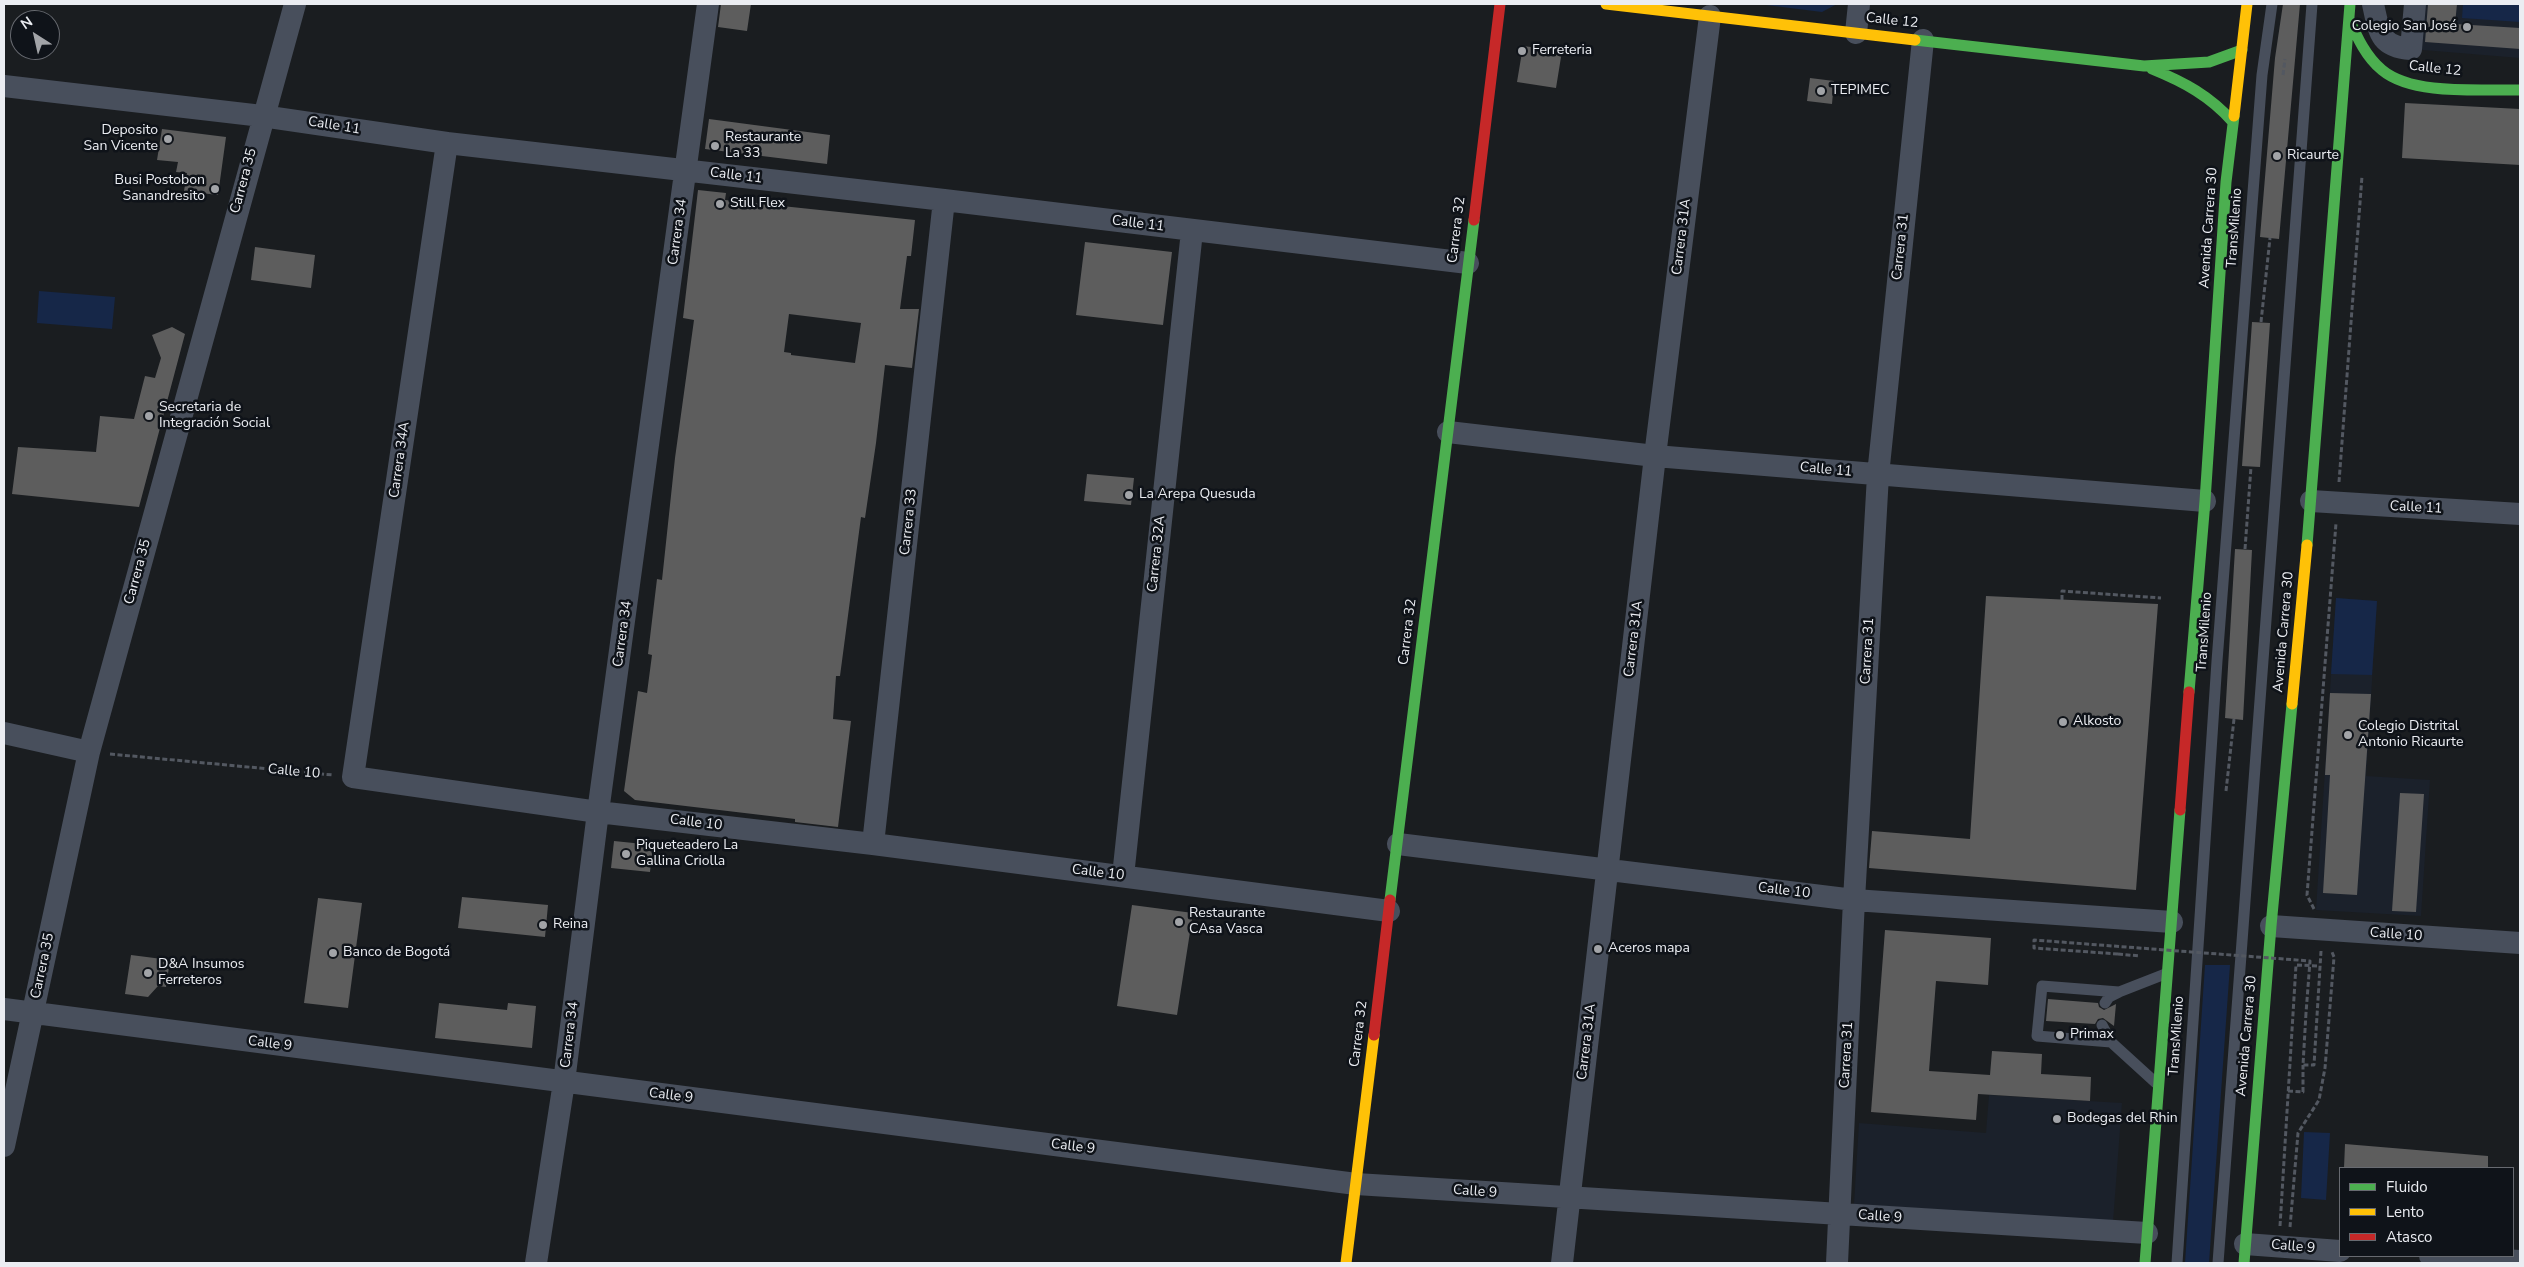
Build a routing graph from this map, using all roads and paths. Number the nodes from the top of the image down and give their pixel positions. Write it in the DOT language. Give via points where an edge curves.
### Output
graph roads {
  1 [pos="295,4"];
  2 [pos="708,4"];
  3 [pos="1500,4"];
  4 [pos="1606,4"];
  5 [pos="1859,4"];
  6 [pos="2272,4"];
  7 [pos="2312,4"];
  8 [pos="2350,4"];
  9 [pos="2373,4"];
  10 [pos="2415,4"];
  11 [pos="2245,9"];
  12 [pos="1710,16"];
  13 [pos="2349,19"];
  14 [pos="1856,32"];
  15 [pos="1923,40"];
  16 [pos="2242,50"];
  17 [pos="2285,59"];
  18 [pos="2144,66"];
  19 [pos="2284,75"];
  20 [pos="4,86"];
  21 [pos="2520,90"];
  22 [pos="262,116"];
  23 [pos="2233,122"];
  24 [pos="447,143"];
  25 [pos="2363,168"];
  26 [pos="686,170"];
  27 [pos="944,200"];
  28 [pos="1192,231"];
  29 [pos="2270,238"];
  30 [pos="1468,263"];
  31 [pos="2261,322"];
  32 [pos="1448,432"];
  33 [pos="1655,456"];
  34 [pos="2251,467"];
  35 [pos="1878,474"];
  36 [pos="2205,501"];
  37 [pos="2311,501"];
  38 [pos="2338,503"];
  39 [pos="2520,514"];
  40 [pos="2245,549"];
  41 [pos="2161,598"];
  42 [pos="2062,600"];
  43 [pos="2234,719"];
  44 [pos="4,733"];
  45 [pos="2232,738"];
  46 [pos="89,752"];
  47 [pos="353,777"];
  48 [pos="598,812"];
  49 [pos="873,844"];
  50 [pos="1398,844"];
  51 [pos="1607,869"];
  52 [pos="1123,876"];
  53 [pos="1854,900"];
  54 [pos="1389,911"];
  55 [pos="2172,922"];
  56 [pos="2271,926"];
  57 [pos="2323,930"];
  58 [pos="2520,943"];
  59 [pos="2140,956"];
  60 [pos="2167,974"];
  61 [pos="2119,992"];
  62 [pos="2104,1003"];
  63 [pos="4,1009"];
  64 [pos="33,1013"];
  65 [pos="2102,1025"];
  66 [pos="2111,1042"];
  67 [pos="2303,1065"];
  68 [pos="564,1082"];
  69 [pos="2157,1084"];
  70 [pos="2288,1091"];
  71 [pos="4,1146"];
  72 [pos="1356,1184"];
  73 [pos="1570,1197"];
  74 [pos="1840,1214"];
  75 [pos="2147,1233"];
  76 [pos="2283,1246"];
  77 [pos="2339,1251"];
  78 [pos="2245,1254"];
  79 [pos="2448,1257"];
  80 [pos="2520,1261"];
  81 [pos="536,1263"];
  82 [pos="1346,1263"];
  83 [pos="1562,1263"];
  84 [pos="1838,1263"];
  85 [pos="2145,1263"];
  86 [pos="2177,1263"];
  87 [pos="2218,1263"];
  1 -- 22 [label="street, Carrera 35"];
  2 -- 26 [label="street, Carrera 34"];
  3 -- 30 [label="main road, Carrera 32"];
  4 -- 12 [label="main road, Calle 12"];
  5 -- 14 [label="street"];
  6 -- 86 [label="lane, TransMilenio" via="2262,75 2236,413"];
  7 -- 87 [label="lane"];
  8 -- 13 [label="main road, Avenida Carrera 30"];
  9 -- 10 [label="street" via="2382,36 2395,48 2411,49"];
  11 -- 16 [label="main road, Avenida Carrera 30"];
  12 -- 14 [label="main road, Calle 12"];
  12 -- 33 [label="street, Carrera 31A"];
  13 -- 21 [label="main road, Calle 12" via="2371,59 2387,75 2408,84"];
  13 -- 37 [label="main road, Avenida Carrera 30"];
  14 -- 15 [label="main road, Calle 12"];
  15 -- 18 [label="main road, Calle 12"];
  15 -- 35 [label="street, Carrera 31"];
  16 -- 18 [label="main road, Calle 12" via="2209,62"];
  16 -- 23 [label="main road, Avenida Carrera 30"];
  17 -- 19 [label="path"];
  18 -- 23 [label="main road, Calle 12" via="2194,86"];
  20 -- 22 [label="street, Calle 11"];
  22 -- 24 [label="street, Calle 11"];
  22 -- 46 [label="street, Carrera 35"];
  23 -- 36 [label="main road, Avenida Carrera 30" via="2226,182"];
  24 -- 26 [label="street, Calle 11"];
  24 -- 47 [label="street, Carrera 34A"];
  25 -- 38 [label="path"];
  26 -- 27 [label="street, Calle 11"];
  26 -- 48 [label="street, Carrera 34"];
  27 -- 28 [label="street, Calle 11"];
  27 -- 49 [label="street, Carrera 33"];
  28 -- 30 [label="street, Calle 11"];
  28 -- 52 [label="street, Carrera 32A"];
  29 -- 31 [label="path"];
  30 -- 32 [label="main road, Carrera 32"];
  32 -- 33 [label="street, Calle 11"];
  32 -- 50 [label="main road, Carrera 32"];
  33 -- 35 [label="street, Calle 11"];
  33 -- 51 [label="street, Carrera 31A"];
  34 -- 40 [label="path"];
  35 -- 36 [label="street, Calle 11"];
  35 -- 53 [label="street, Carrera 31"];
  36 -- 55 [label="main road, Avenida Carrera 30"];
  37 -- 38 [label="street, Calle 11"];
  37 -- 56 [label="main road, Avenida Carrera 30"];
  38 -- 39 [label="street, Calle 11"];
  38 -- 57 [label="path" via="2307,895"];
  41 -- 42 [label="path" via="2062,591"];
  43 -- 45 [label="path"];
  44 -- 46 [label="street"];
  46 -- 47 [label="path, Calle 10"];
  46 -- 64 [label="street, Carrera 35"];
  47 -- 48 [label="street, Calle 10"];
  48 -- 49 [label="street, Calle 10"];
  48 -- 68 [label="street, Carrera 34"];
  49 -- 52 [label="street, Calle 10"];
  50 -- 51 [label="street, Calle 10"];
  50 -- 54 [label="main road, Carrera 32"];
  51 -- 53 [label="street, Calle 10"];
  51 -- 73 [label="street, Carrera 31A"];
  52 -- 54 [label="street, Calle 10"];
  53 -- 55 [label="street, Calle 10"];
  53 -- 74 [label="street, Carrera 31"];
  54 -- 72 [label="main road, Carrera 32"];
  55 -- 60 [label="main road, Avenida Carrera 30"];
  56 -- 57 [label="street, Calle 10"];
  56 -- 78 [label="main road, Avenida Carrera 30"];
  57 -- 58 [label="street, Calle 10"];
  57 -- 76 [label="path" via="2334,957 2325,1068 2320,1100 2298,1133"];
  59 -- 67 [label="path, bridge" via="2034,948 2034,940 2310,961"];
  60 -- 61 [label="lane"];
  60 -- 69 [label="main road, Avenida Carrera 30"];
  61 -- 62 [label="lane"];
  61 -- 66 [label="lane" via="2042,986 2037,1036"];
  63 -- 64 [label="street, Calle 9"];
  64 -- 68 [label="street, Calle 9"];
  64 -- 71 [label="street, Carrera 35"];
  65 -- 66 [label="lane"];
  66 -- 69 [label="lane"];
  67 -- 70 [label="path" via="2303,1092"];
  67 -- 70 [label="path" via="2314,1065 2319,966 2296,965"];
  68 -- 72 [label="street, Calle 9"];
  68 -- 81 [label="street, Carrera 34"];
  69 -- 75 [label="main road, Avenida Carrera 30"];
  70 -- 76 [label="path"];
  72 -- 73 [label="street, Calle 9"];
  72 -- 82 [label="main road, Carrera 32"];
  73 -- 74 [label="street, Calle 9"];
  73 -- 83 [label="street, Carrera 31A"];
  74 -- 75 [label="street, Calle 9"];
  74 -- 84 [label="street, Carrera 31"];
  75 -- 85 [label="main road, Avenida Carrera 30"];
  76 -- 77 [label="street, Calle 9"];
  76 -- 78 [label="street, Calle 9"];
  79 -- 80 [label="street"];
}
